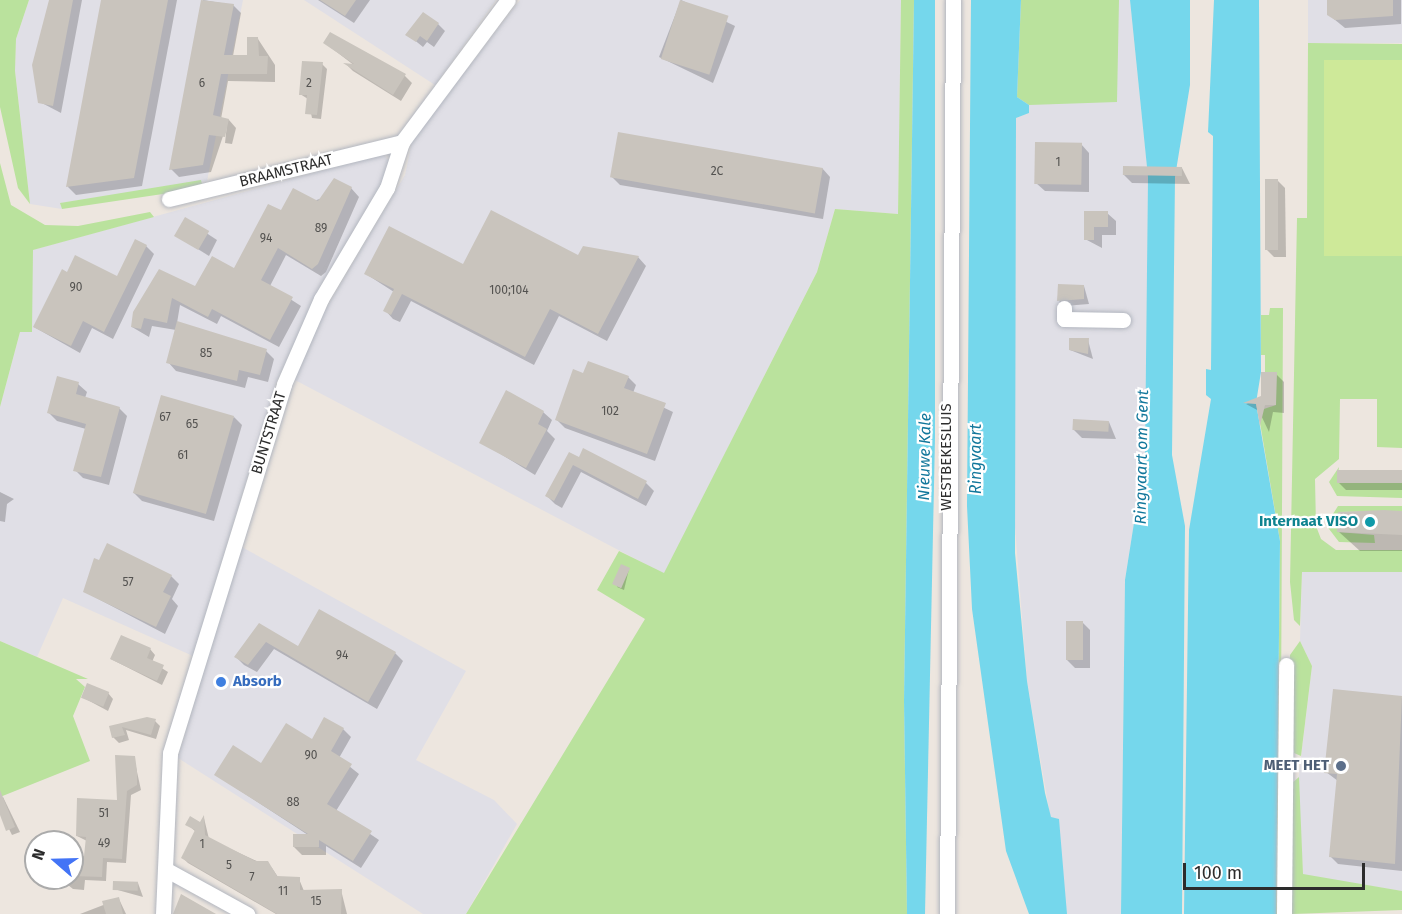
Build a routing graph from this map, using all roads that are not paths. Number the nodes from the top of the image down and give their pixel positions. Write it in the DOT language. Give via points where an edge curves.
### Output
graph roads {
  1 [pos="953,0"];
  2 [pos="507,1"];
  3 [pos="402,142"];
  4 [pos="169,200"];
  5 [pos="1070,320"];
  6 [pos="1123,320"];
  7 [pos="1286,664"];
  8 [pos="165,869"];
  9 [pos="163,914"];
  10 [pos="247,914"];
  11 [pos="947,914"];
  12 [pos="1284,914"];
  1 -- 11 [label="street, WESTBEKESLUIS"];
  2 -- 3 [label="street, BUNTSTRAAT"];
  3 -- 4 [label="street, BRAAMSTRAAT"];
  3 -- 8 [label="street, BUNTSTRAAT" via="387,188 321,299 275,407 170,753"];
  5 -- 6 [label="street"];
  7 -- 12 [label="street"];
  8 -- 9 [label="street, BUNTSTRAAT"];
  8 -- 10 [label="street"];
}
